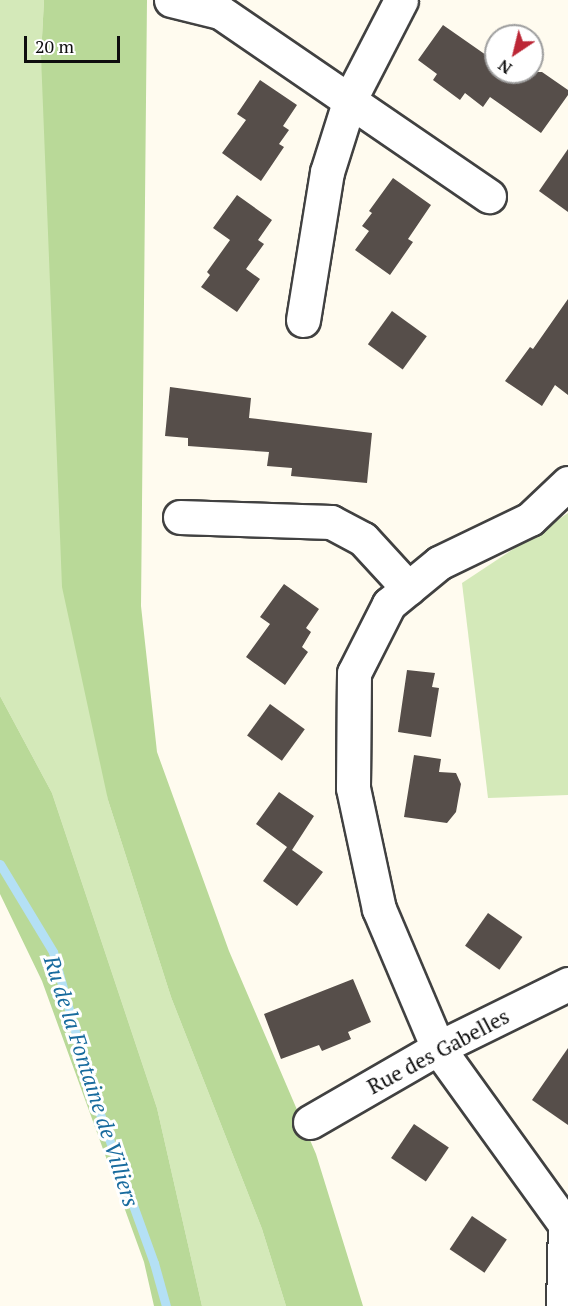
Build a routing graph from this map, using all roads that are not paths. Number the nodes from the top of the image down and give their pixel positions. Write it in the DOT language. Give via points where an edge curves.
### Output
graph roads {
  1 [pos="171,0"];
  2 [pos="401,0"];
  3 [pos="350,99"];
  4 [pos="489,196"];
  5 [pos="303,320"];
  6 [pos="568,483"];
  7 [pos="180,517"];
  8 [pos="408,588"];
  9 [pos="568,984"];
  10 [pos="438,1048"];
  11 [pos="310,1122"];
  12 [pos="567,1227"];
  13 [pos="563,1306"];
  1 -- 3 [label="street" via="220,12"];
  2 -- 3 [label="street"];
  3 -- 4 [label="street"];
  3 -- 5 [label="street" via="327,172"];
  6 -- 8 [label="street" via="530,519 439,563"];
  7 -- 8 [label="street" via="331,522 363,539"];
  8 -- 10 [label="street" via="389,604 354,673 353,788 379,909"];
  9 -- 10 [label="street, Rue des Gabelles"];
  10 -- 11 [label="street, Rue des Gabelles"];
  10 -- 12 [label="street"];
  12 -- 13 [label="street"];
}
